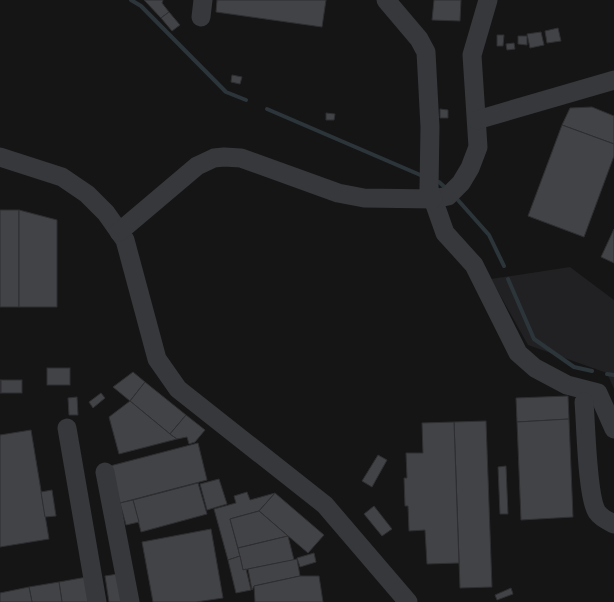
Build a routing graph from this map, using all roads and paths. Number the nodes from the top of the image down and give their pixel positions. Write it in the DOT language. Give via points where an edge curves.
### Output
graph roads {
  1 [pos="386,0"];
  2 [pos="488,0"];
  3 [pos="614,80"];
  4 [pos="478,120"];
  5 [pos="0,157"];
  6 [pos="433,199"];
  7 [pos="119,232"];
  8 [pos="584,402"];
  9 [pos="67,428"];
  10 [pos="614,429"];
  11 [pos="105,472"];
  12 [pos="614,524"];
  13 [pos="97,602"];
  14 [pos="130,602"];
  15 [pos="408,602"];
  1 -- 6 [label="street" via="419,39 426,52 430,127 429,189"];
  2 -- 4 [label="street" via="472,55"];
  3 -- 4 [label="street"];
  4 -- 6 [label="street" via="478,147 470,168 448,196"];
  5 -- 7 [label="street" via="62,177 87,194 106,213"];
  6 -- 7 [label="street" via="364,198 338,193 241,158 224,157 197,166"];
  6 -- 10 [label="street" via="445,233 474,264 518,353 535,368 567,385 598,393"];
  7 -- 15 [label="street" via="125,240 157,359 178,389 325,505"];
  8 -- 12 [label="street" via="591,494 597,512"];
  9 -- 13 [label="street"];
  11 -- 14 [label="street"];
}
